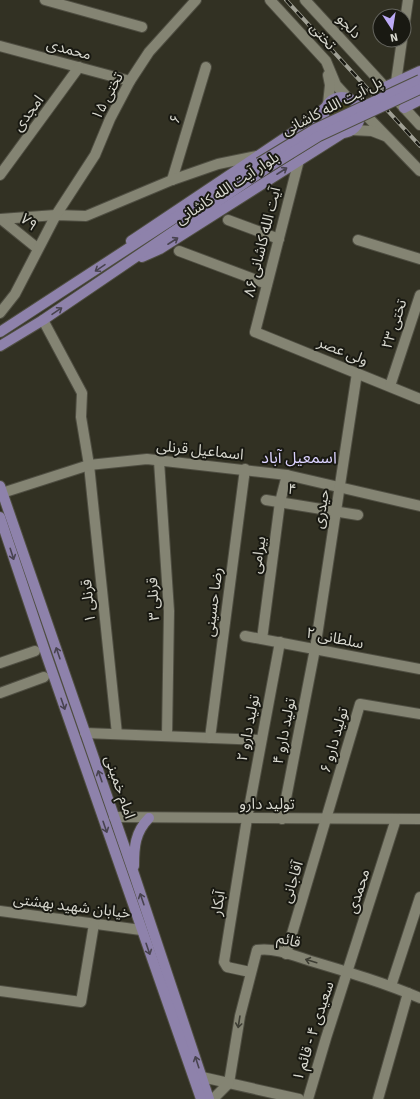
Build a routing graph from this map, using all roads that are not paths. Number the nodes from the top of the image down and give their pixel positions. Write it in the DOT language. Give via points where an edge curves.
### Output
graph roads {
  1 [pos="45,0"];
  2 [pos="196,0"];
  3 [pos="270,0"];
  4 [pos="305,0"];
  5 [pos="142,27"];
  6 [pos="0,46"];
  7 [pos="401,48"];
  8 [pos="326,61"];
  9 [pos="79,67"];
  10 [pos="206,67"];
  11 [pos="420,71"];
  12 [pos="420,80"];
  13 [pos="130,81"];
  14 [pos="396,82"];
  15 [pos="385,87"];
  16 [pos="420,89"];
  17 [pos="347,97"];
  18 [pos="420,100"];
  19 [pos="326,106"];
  20 [pos="404,108"];
  21 [pos="360,109"];
  22 [pos="304,125"];
  23 [pos="420,125"];
  24 [pos="348,132"];
  25 [pos="389,138"];
  26 [pos="319,147"];
  27 [pos="299,160"];
  28 [pos="260,163"];
  29 [pos="420,171"];
  30 [pos="0,175"];
  31 [pos="172,180"];
  32 [pos="56,214"];
  33 [pos="0,219"];
  34 [pos="228,220"];
  35 [pos="279,239"];
  36 [pos="358,240"];
  37 [pos="37,248"];
  38 [pos="179,251"];
  39 [pos="420,259"];
  40 [pos="126,264"];
  41 [pos="267,284"];
  42 [pos="420,294"];
  43 [pos="0,314"];
  44 [pos="43,320"];
  45 [pos="0,332"];
  46 [pos="255,332"];
  47 [pos="10,341"];
  48 [pos="0,346"];
  49 [pos="0,354"];
  50 [pos="357,373"];
  51 [pos="390,386"];
  52 [pos="420,399"];
  53 [pos="159,461"];
  54 [pos="89,465"];
  55 [pos="245,469"];
  56 [pos="287,475"];
  57 [pos="340,486"];
  58 [pos="1,489"];
  59 [pos="266,500"];
  60 [pos="280,502"];
  61 [pos="420,506"];
  62 [pos="336,512"];
  63 [pos="358,515"];
  64 [pos="0,517"];
  65 [pos="245,636"];
  66 [pos="262,639"];
  67 [pos="280,642"];
  68 [pos="315,649"];
  69 [pos="35,651"];
  70 [pos="0,663"];
  71 [pos="420,669"];
  72 [pos="44,677"];
  73 [pos="0,693"];
  74 [pos="420,714"];
  75 [pos="85,733"];
  76 [pos="117,734"];
  77 [pos="167,736"];
  78 [pos="210,738"];
  79 [pos="261,740"];
  80 [pos="114,818"];
  81 [pos="149,818"];
  82 [pos="247,818"];
  83 [pos="282,819"];
  84 [pos="327,819"];
  85 [pos="396,819"];
  86 [pos="420,819"];
  87 [pos="134,874"];
  88 [pos="420,897"];
  89 [pos="0,911"];
  90 [pos="94,924"];
  91 [pos="152,926"];
  92 [pos="141,930"];
  93 [pos="286,954"];
  94 [pos="250,972"];
  95 [pos="348,972"];
  96 [pos="391,986"];
  97 [pos="0,991"];
  98 [pos="408,993"];
  99 [pos="420,998"];
  100 [pos="202,1077"];
  101 [pos="229,1082"];
  102 [pos="201,1099"];
  103 [pos="209,1099"];
  104 [pos="213,1099"];
  105 [pos="299,1099"];
  106 [pos="308,1099"];
  107 [pos="378,1099"];
  1 -- 5 [label="street"];
  2 -- 13 [label="street, تختی ۱۵" via="149,52"];
  3 -- 8 [label="street, تختی"];
  4 -- 15 [label="street, دلجو"];
  6 -- 9 [label="street, محمدی"];
  7 -- 14 [label="street"];
  8 -- 17 [label="street, تختی" via="336,85"];
  8 -- 19 [label="street" via="330,85"];
  9 -- 13 [label="street, محمدی"];
  9 -- 30 [label="street, امجدی"];
  10 -- 31 [label="street, ۶"];
  11 -- 14 [label="main road"];
  12 -- 28 [label="main road, پل آیت الله کاشانی, bridge" via="315,129"];
  13 -- 32 [label="street, تختی ۱۵" via="95,154"];
  14 -- 15 [label="main road"];
  15 -- 20 [label="street, دلجو"];
  16 -- 28 [label="main road, پل آیت الله کاشانی, bridge"];
  17 -- 19 [label="main road" via="336,98"];
  17 -- 21 [label="main road"];
  18 -- 20 [label="main road"];
  19 -- 22 [label="main road, بلوار آیت الله کاشانی"];
  19 -- 24 [label="main road" via="326,123 333,131"];
  20 -- 23 [label="street, دلجو"];
  21 -- 24 [label="main road" via="360,121"];
  21 -- 25 [label="street"];
  22 -- 26 [label="main road" via="310,124 321,130 323,142"];
  22 -- 28 [label="main road, بلوار آیت الله کاشانی"];
  24 -- 25 [label="street" via="372,132"];
  24 -- 26 [label="main road, بلوار آیت الله کاشانی"];
  25 -- 29 [label="street"];
  26 -- 27 [label="main road, بلوار آیت الله کاشانی"];
  27 -- 35 [label="street, آیت الله کاشانی ۸۶"];
  40 -- 27 [label="main road, بلوار آیت الله کاشانی, one-way" via="160,249"];
  28 -- 31 [label="street" via="218,164"];
  28 -- 40 [label="main road, بلوار آیت الله کاشانی"];
  28 -- 45 [label="main road, بلوار آیت الله کاشانی, one-way"];
  31 -- 32 [label="street" via="86,216"];
  32 -- 33 [label="street"];
  32 -- 37 [label="street, تختی ۱۵"];
  33 -- 37 [label="street, ۷۹"];
  34 -- 35 [label="street"];
  35 -- 41 [label="street, آیت الله کاشانی ۸۶"];
  36 -- 39 [label="street"];
  37 -- 43 [label="street, تختی ۱۵" via="15,294"];
  38 -- 41 [label="street"];
  44 -- 40 [label="main road, بلوار آیت الله کاشانی, one-way"];
  41 -- 46 [label="street, آیت الله کاشانی ۸۶"];
  42 -- 51 [label="street, تختی ۲۳"];
  44 -- 47 [label="main road, بلوار آیت الله کاشانی"];
  44 -- 54 [label="street, قرنلی ۱" via="82,393 81,417"];
  46 -- 50 [label="street, ولی عصر"];
  47 -- 48 [label="main road, بلوار آیت الله کاشانی"];
  47 -- 49 [label="main road"];
  50 -- 51 [label="street, ولی عصر"];
  50 -- 57 [label="street, حیدری"];
  51 -- 52 [label="street, ولی عصر"];
  53 -- 54 [label="street, اسماعیل قرنلی" via="147,459"];
  53 -- 55 [label="street, اسماعیل قرنلی"];
  53 -- 77 [label="street, قرنلی ۳" via="169,611"];
  54 -- 58 [label="street, اسماعیل قرنلی"];
  54 -- 76 [label="street, قرنلی ۱"];
  55 -- 56 [label="street, اسماعیل قرنلی"];
  55 -- 78 [label="street, رضا حسینی"];
  56 -- 57 [label="street, اسماعیل قرنلی"];
  56 -- 60 [label="street, بیرامی"];
  57 -- 61 [label="street, اسماعیل قرنلی"];
  57 -- 62 [label="street, حیدری"];
  75 -- 58 [label="main road, امام خمینی, one-way"];
  59 -- 60 [label="street, ۴"];
  60 -- 62 [label="street, ۴"];
  60 -- 66 [label="street, بیرامی"];
  62 -- 63 [label="street, ۴"];
  62 -- 68 [label="street, حیدری"];
  64 -- 92 [label="main road, امام خمینی, one-way"];
  65 -- 66 [label="street, ۲ سلطانی"];
  66 -- 67 [label="street, ۲ سلطانی"];
  67 -- 68 [label="street, ۲ سلطانی"];
  67 -- 79 [label="street, تولید دارو ۲"];
  68 -- 71 [label="street, ۲ سلطانی"];
  68 -- 83 [label="street, تولید دارو ۴"];
  69 -- 70 [label="street"];
  72 -- 73 [label="street"];
  74 -- 84 [label="street, تولید دارو ۶" via="360,704"];
  75 -- 76 [label="street"];
  80 -- 75 [label="main road, امام خمینی, one-way"];
  76 -- 77 [label="street"];
  77 -- 78 [label="street"];
  78 -- 79 [label="street"];
  79 -- 82 [label="street, تولید دارو ۲"];
  80 -- 81 [label="street, تولید دارو"];
  80 -- 87 [label="main road, امام خمینی"];
  81 -- 82 [label="street, تولید دارو"];
  81 -- 87 [label="main road" via="137,835 134,846"];
  82 -- 83 [label="street, تولید دارو"];
  82 -- 94 [label="street, آبکار" via="224,962 227,967"];
  83 -- 84 [label="street, تولید دارو"];
  84 -- 85 [label="street, تولید دارو"];
  84 -- 93 [label="street, آقاجانی"];
  85 -- 86 [label="street, تولید دارو"];
  85 -- 95 [label="street, محمدی"];
  91 -- 87 [label="main road, امام خمینی, one-way"];
  88 -- 96 [label="street"];
  89 -- 90 [label="street, خیابان شهید بهشتی"];
  90 -- 92 [label="street, خیابان شهید بهشتی"];
  90 -- 97 [label="street" via="81,1002"];
  91 -- 92 [label="main road"];
  100 -- 91 [label="main road, امام خمینی, one-way"];
  92 -- 102 [label="main road, امام خمینی, one-way"];
  93 -- 94 [label="street, قائم" via="257,950"];
  95 -- 93 [label="street, قائم, one-way"];
  94 -- 101 [label="street, قائم, one-way"];
  95 -- 96 [label="street, قائم"];
  95 -- 106 [label="street, سعیدی ۴ - قائم ۱"];
  96 -- 98 [label="street, قائم"];
  98 -- 99 [label="street, قائم"];
  98 -- 107 [label="street"];
  100 -- 101 [label="street"];
  100 -- 103 [label="main road, امام خمینی"];
  101 -- 104 [label="street"];
  101 -- 105 [label="street"];
}
